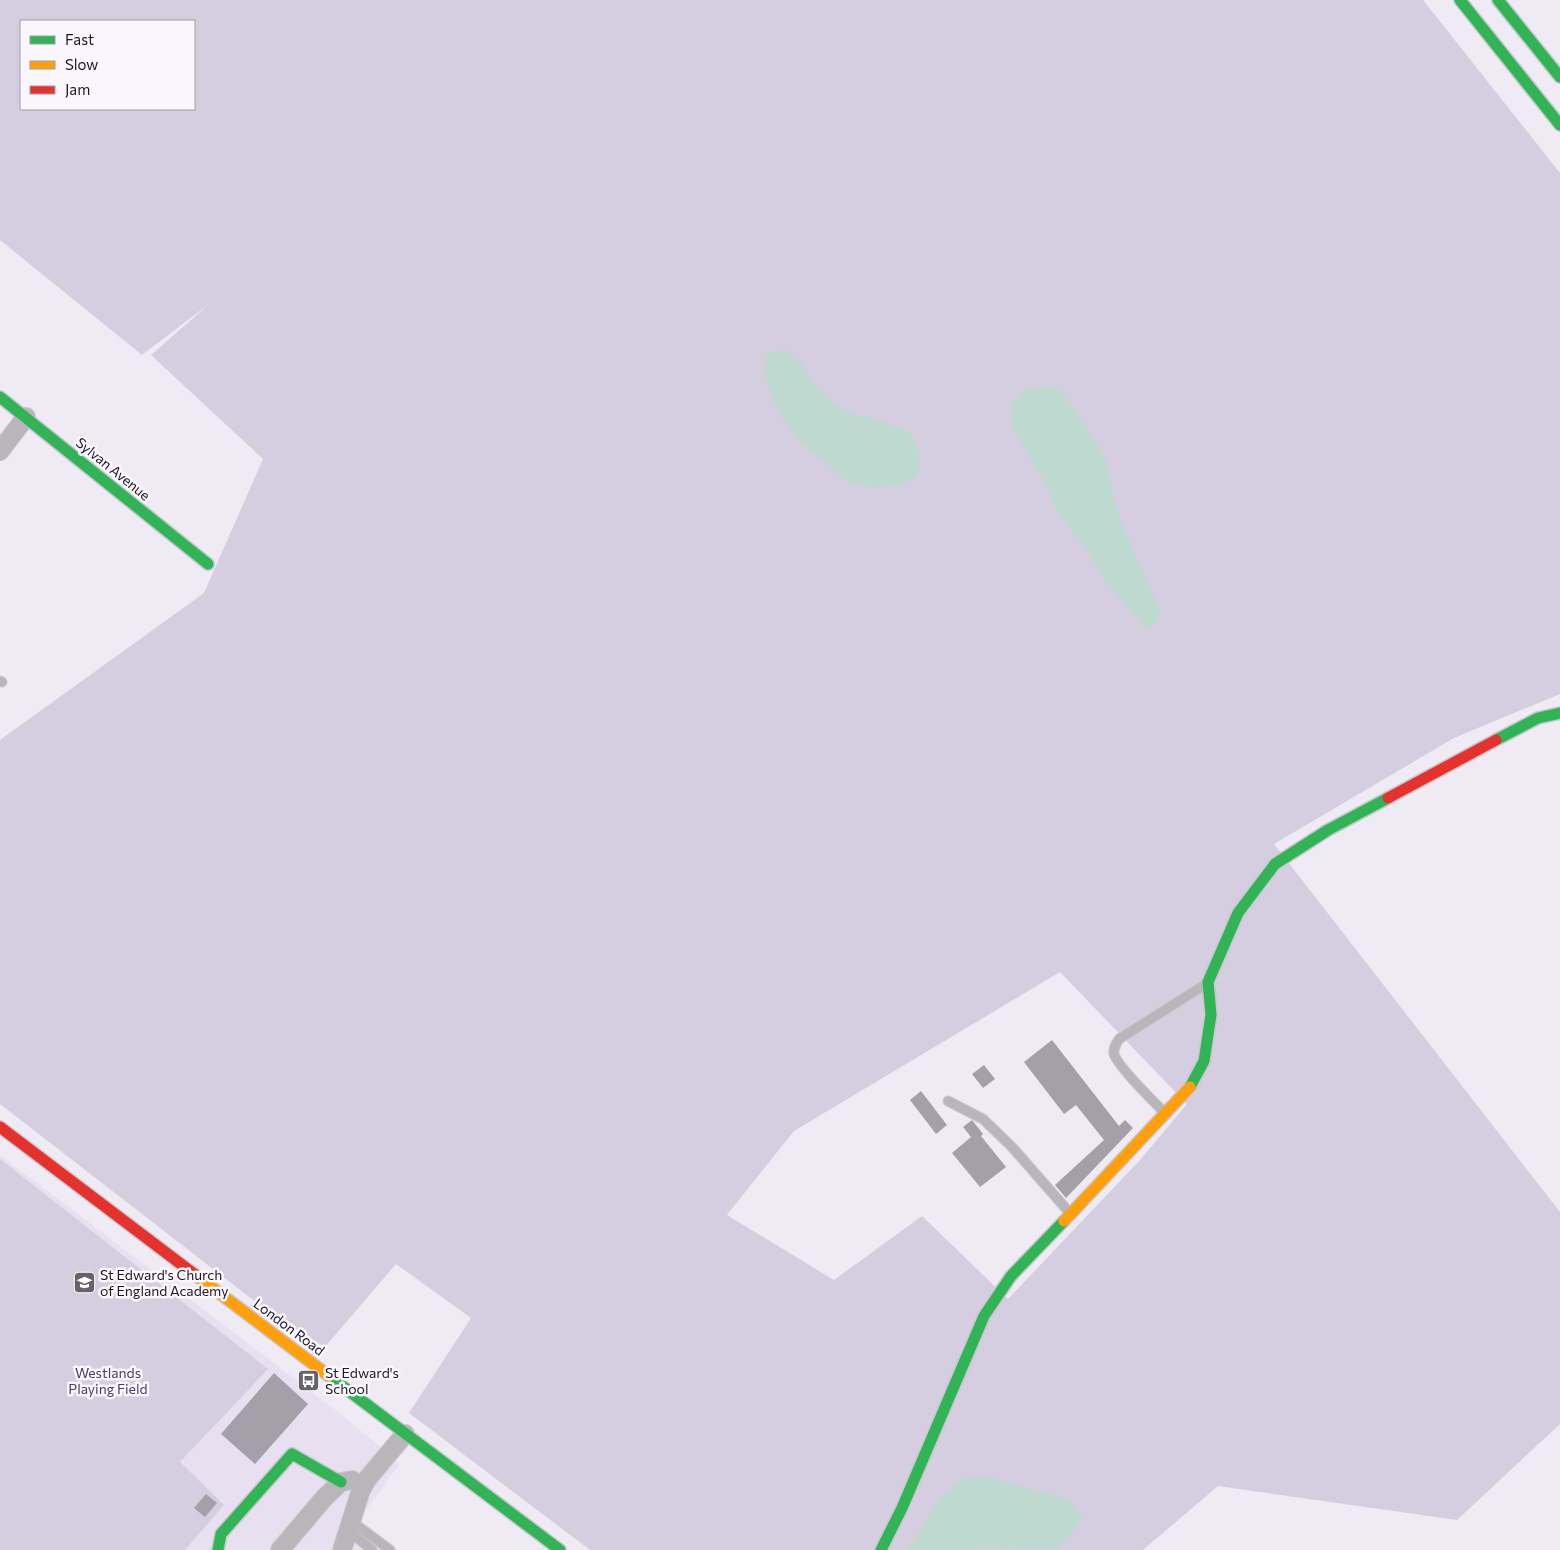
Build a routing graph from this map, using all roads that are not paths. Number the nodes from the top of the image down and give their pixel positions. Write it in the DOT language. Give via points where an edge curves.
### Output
graph roads {
  1 [pos="1460,0"];
  2 [pos="1498,0"];
  3 [pos="1560,77"];
  4 [pos="1560,124"];
  5 [pos="0,396"];
  6 [pos="26,417"];
  7 [pos="0,451"];
  8 [pos="208,564"];
  9 [pos="1560,713"];
  10 [pos="1208,982"];
  11 [pos="948,1101"];
  12 [pos="1166,1114"];
  13 [pos="0,1127"];
  14 [pos="1071,1214"];
  15 [pos="404,1434"];
  16 [pos="368,1478"];
  17 [pos="341,1482"];
  18 [pos="350,1526"];
  19 [pos="218,1550"];
  20 [pos="280,1550"];
  21 [pos="342,1550"];
  22 [pos="372,1550"];
  23 [pos="390,1550"];
  24 [pos="560,1550"];
  25 [pos="881,1550"];
  1 -- 4 [label="main road"];
  2 -- 3 [label="main road"];
  5 -- 6 [label="main road, Sylvan Avenue"];
  6 -- 7 [label="street"];
  6 -- 8 [label="main road, Sylvan Avenue"];
  9 -- 10 [label="main road" via="1538,718 1328,830 1275,864 1238,913"];
  10 -- 12 [label="main road" via="1212,1015 1204,1061 1189,1089"];
  10 -- 12 [label="lane" via="1119,1039 1115,1046 1114,1054 1126,1072"];
  11 -- 14 [label="lane" via="982,1119 1012,1146"];
  12 -- 14 [label="main road"];
  13 -- 15 [label="main road, London Road"];
  14 -- 25 [label="main road" via="1011,1276 984,1316"];
  15 -- 16 [label="street"];
  15 -- 24 [label="main road, London Road"];
  16 -- 17 [label="street"];
  16 -- 18 [label="street"];
  17 -- 19 [label="main road" via="292,1454 221,1534"];
  17 -- 20 [label="street"];
  18 -- 21 [label="street"];
  18 -- 22 [label="lane"];
  18 -- 23 [label="lane"];
}
